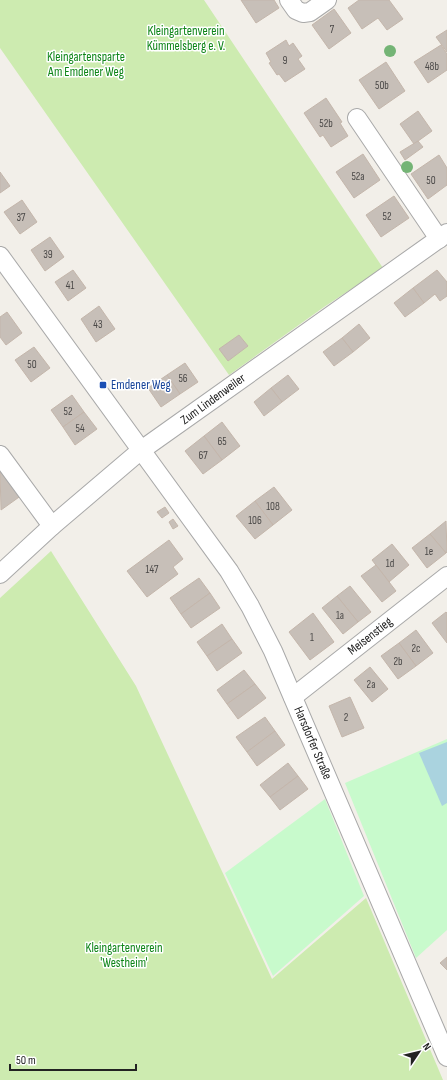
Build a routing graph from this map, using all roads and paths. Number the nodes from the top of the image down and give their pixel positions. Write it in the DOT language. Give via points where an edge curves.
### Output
graph roads {
  1 [pos="289,0"];
  2 [pos="327,0"];
  3 [pos="357,118"];
  4 [pos="443,236"];
  5 [pos="0,256"];
  6 [pos="140,451"];
  7 [pos="0,455"];
  8 [pos="52,526"];
  9 [pos="0,574"];
  10 [pos="447,576"];
  11 [pos="293,697"];
  12 [pos="447,1057"];
  1 -- 2 [label="street" via="296,10 303,14"];
  3 -- 4 [label="street, Zum Lindenweiler"];
  4 -- 6 [label="street, Zum Lindenweiler"];
  5 -- 6 [label="street"];
  6 -- 8 [label="street, Zum Lindenweiler"];
  6 -- 11 [label="street, Harsdorfer Straße" via="229,571 262,628"];
  7 -- 8 [label="street"];
  8 -- 9 [label="street, Zum Lindenweiler"];
  10 -- 11 [label="street, Meisenstieg"];
  11 -- 12 [label="street, Harsdorfer Straße"];
}
